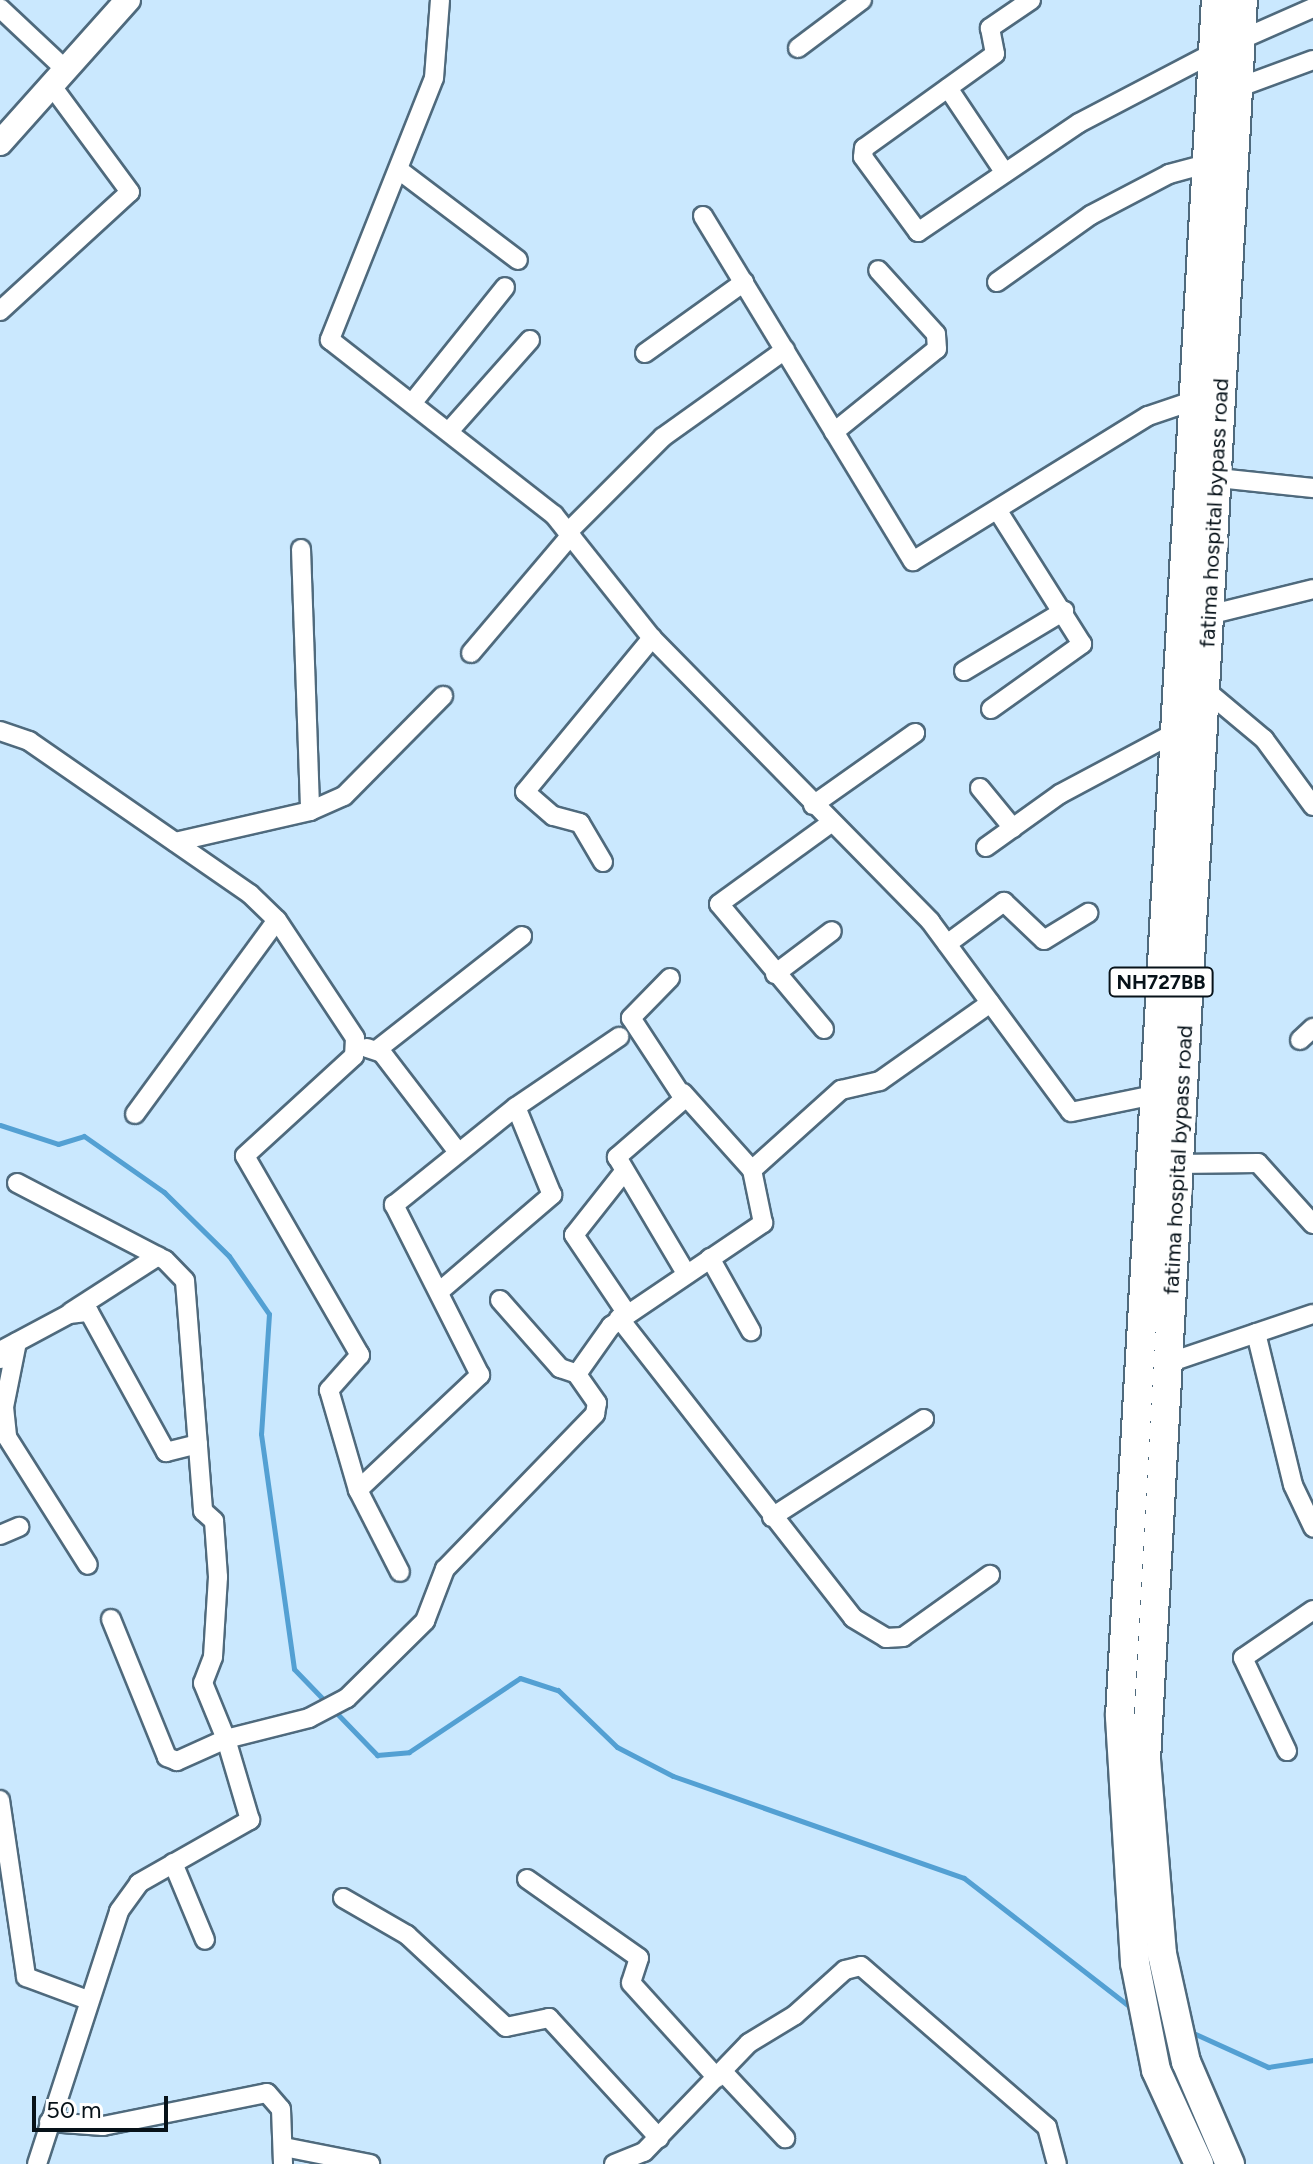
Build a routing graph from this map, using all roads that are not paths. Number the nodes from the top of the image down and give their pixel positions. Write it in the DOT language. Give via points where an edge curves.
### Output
graph roads {
  1 [pos="440,0"];
  2 [pos="862,0"];
  3 [pos="1031,0"];
  4 [pos="1216,0"];
  5 [pos="1243,0"];
  6 [pos="123,2"];
  7 [pos="0,8"];
  8 [pos="1313,8"];
  9 [pos="1240,40"];
  10 [pos="798,48"];
  11 [pos="1213,53"];
  12 [pos="1313,60"];
  13 [pos="58,77"];
  14 [pos="948,88"];
  15 [pos="1237,88"];
  16 [pos="0,143"];
  17 [pos="1206,164"];
  18 [pos="399,170"];
  19 [pos="1005,173"];
  20 [pos="703,216"];
  21 [pos="518,260"];
  22 [pos="878,270"];
  23 [pos="744,282"];
  24 [pos="997,282"];
  25 [pos="505,287"];
  26 [pos="0,311"];
  27 [pos="530,340"];
  28 [pos="785,350"];
  29 [pos="645,353"];
  30 [pos="1192,401"];
  31 [pos="413,402"];
  32 [pos="451,429"];
  33 [pos="834,432"];
  34 [pos="1202,477"];
  35 [pos="1313,488"];
  36 [pos="998,511"];
  37 [pos="569,534"];
  38 [pos="301,549"];
  39 [pos="1313,589"];
  40 [pos="1064,611"];
  41 [pos="1208,615"];
  42 [pos="652,638"];
  43 [pos="471,653"];
  44 [pos="964,671"];
  45 [pos="1203,688"];
  46 [pos="443,696"];
  47 [pos="991,709"];
  48 [pos="0,731"];
  49 [pos="1176,732"];
  50 [pos="915,733"];
  51 [pos="980,788"];
  52 [pos="813,805"];
  53 [pos="1313,806"];
  54 [pos="310,811"];
  55 [pos="831,823"];
  56 [pos="1013,828"];
  57 [pos="175,842"];
  58 [pos="986,847"];
  59 [pos="603,862"];
  60 [pos="1088,913"];
  61 [pos="277,920"];
  62 [pos="832,931"];
  63 [pos="522,936"];
  64 [pos="947,944"];
  65 [pos="775,974"];
  66 [pos="670,978"];
  67 [pos="990,1003"];
  68 [pos="824,1029"];
  69 [pos="1171,1033"];
  70 [pos="619,1037"];
  71 [pos="357,1048"];
  72 [pos="378,1049"];
  73 [pos="683,1093"];
  74 [pos="1154,1095"];
  75 [pos="516,1107"];
  76 [pos="135,1114"];
  77 [pos="458,1152"];
  78 [pos="1177,1164"];
  79 [pos="752,1170"];
  80 [pos="623,1173"];
  81 [pos="17,1183"];
  82 [pos="1313,1224"];
  83 [pos="158,1256"];
  84 [pos="710,1258"];
  85 [pos="686,1273"];
  86 [pos="440,1291"];
  87 [pos="500,1300"];
  88 [pos="69,1314"];
  89 [pos="1313,1314"];
  90 [pos="623,1315"];
  91 [pos="751,1331"];
  92 [pos="1256,1333"];
  93 [pos="17,1342"];
  94 [pos="0,1359"];
  95 [pos="1168,1363"];
  96 [pos="577,1374"];
  97 [pos="924,1419"];
  98 [pos="198,1444"];
  99 [pos="358,1490"];
  100 [pos="772,1517"];
  101 [pos="19,1527"];
  102 [pos="1313,1527"];
  103 [pos="0,1535"];
  104 [pos="88,1565"];
  105 [pos="400,1572"];
  106 [pos="990,1575"];
  107 [pos="1313,1610"];
  108 [pos="111,1619"];
  109 [pos="226,1739"];
  110 [pos="1287,1751"];
  111 [pos="0,1800"];
  112 [pos="173,1863"];
  113 [pos="527,1879"];
  114 [pos="343,1898"];
  115 [pos="19,1936"];
  116 [pos="0,1939"];
  117 [pos="205,1940"];
  118 [pos="88,2000"];
  119 [pos="720,2075"];
  120 [pos="49,2122"];
  121 [pos="659,2138"];
  122 [pos="785,2138"];
  123 [pos="284,2156"];
  124 [pos="1048,2160"];
  125 [pos="1192,2161"];
  126 [pos="37,2164"];
  127 [pos="370,2164"];
  128 [pos="614,2164"];
  129 [pos="1230,2164"];
  1 -- 18 [label="street" via="437,65"];
  2 -- 10 [label="street"];
  3 -- 14 [label="street" via="990,28 995,54"];
  4 -- 11 [label="highway, fatima hospital bypass road / NH727BB"];
  5 -- 9 [label="highway, fatima hospital bypass road / NH727BB"];
  6 -- 13 [label="main road"];
  7 -- 13 [label="street"];
  8 -- 9 [label="street"];
  9 -- 15 [label="highway, fatima hospital bypass road / NH727BB"];
  11 -- 17 [label="highway, fatima hospital bypass road / NH727BB"];
  11 -- 19 [label="street" via="1079,123"];
  12 -- 15 [label="street"];
  13 -- 16 [label="main road"];
  13 -- 26 [label="street" via="130,192"];
  14 -- 19 [label="street"];
  14 -- 19 [label="street" via="864,148 863,157 918,232"];
  15 -- 34 [label="highway, fatima hospital bypass road / NH727BB"];
  17 -- 24 [label="street" via="1169,174 1091,215"];
  17 -- 30 [label="highway, fatima hospital bypass road / NH727BB"];
  18 -- 21 [label="street"];
  18 -- 31 [label="street" via="330,340"];
  20 -- 23 [label="street"];
  22 -- 33 [label="street" via="936,334 937,349"];
  23 -- 28 [label="street"];
  23 -- 29 [label="street"];
  25 -- 31 [label="street"];
  27 -- 32 [label="street"];
  28 -- 33 [label="street"];
  28 -- 37 [label="street" via="663,437"];
  30 -- 34 [label="highway, fatima hospital bypass road / NH727BB"];
  30 -- 36 [label="street" via="1148,416"];
  31 -- 32 [label="street"];
  32 -- 37 [label="street"];
  33 -- 36 [label="street" via="913,561"];
  34 -- 35 [label="street"];
  34 -- 41 [label="highway, fatima hospital bypass road / NH727BB"];
  34 -- 49 [label="highway, fatima hospital bypass road / NH727BB"];
  36 -- 40 [label="street"];
  37 -- 42 [label="street"];
  37 -- 43 [label="street"];
  38 -- 54 [label="street"];
  39 -- 41 [label="street"];
  40 -- 44 [label="street"];
  40 -- 47 [label="street" via="1080,648"];
  41 -- 45 [label="highway, fatima hospital bypass road / NH727BB"];
  42 -- 52 [label="street"];
  42 -- 59 [label="street" via="525,792 553,816 580,823"];
  45 -- 53 [label="street" via="1264,739"];
  45 -- 69 [label="highway, fatima hospital bypass road / NH727BB"];
  46 -- 54 [label="street" via="359,785"];
  48 -- 57 [label="street" via="29,741"];
  49 -- 56 [label="street"];
  49 -- 69 [label="highway, fatima hospital bypass road / NH727BB"];
  50 -- 52 [label="street"];
  51 -- 56 [label="street"];
  52 -- 55 [label="street"];
  54 -- 57 [label="street"];
  55 -- 64 [label="street"];
  55 -- 65 [label="street" via="719,904"];
  56 -- 58 [label="street"];
  57 -- 61 [label="street"];
  60 -- 64 [label="street" via="1044,940 1004,902"];
  61 -- 71 [label="street"];
  61 -- 76 [label="street" via="178,1065"];
  62 -- 65 [label="street"];
  63 -- 72 [label="street"];
  64 -- 67 [label="street"];
  65 -- 68 [label="street"];
  66 -- 73 [label="street" via="631,1018"];
  67 -- 74 [label="street" via="1075,1115"];
  67 -- 79 [label="street" via="880,1081 841,1090"];
  69 -- 74 [label="highway, fatima hospital bypass road / NH727BB"];
  69 -- 78 [label="highway, fatima hospital bypass road / NH727BB"];
  70 -- 75 [label="street"];
  71 -- 72 [label="street"];
  71 -- 99 [label="street" via="245,1156 360,1355 329,1390"];
  72 -- 77 [label="street"];
  73 -- 79 [label="street"];
  73 -- 80 [label="street" via="680,1105 619,1152"];
  74 -- 125 [label="highway, fatima hospital bypass road / NH727BB" via="1121,1639 1123,1838 1135,1963 1156,2070"];
  75 -- 77 [label="street"];
  75 -- 86 [label="street" via="552,1195"];
  77 -- 86 [label="street" via="394,1205"];
  78 -- 82 [label="street" via="1258,1163"];
  78 -- 95 [label="highway, fatima hospital bypass road / NH727BB"];
  79 -- 84 [label="street" via="766,1218"];
  80 -- 85 [label="street"];
  80 -- 90 [label="street" via="574,1235"];
  81 -- 83 [label="street"];
  83 -- 88 [label="street"];
  83 -- 98 [label="street" via="185,1281"];
  84 -- 85 [label="street"];
  84 -- 91 [label="street"];
  85 -- 90 [label="street"];
  86 -- 99 [label="street" via="480,1375"];
  87 -- 96 [label="street" via="560,1368"];
  88 -- 93 [label="street"];
  88 -- 98 [label="street" via="89,1312 97,1319 166,1452"];
  89 -- 92 [label="street"];
  90 -- 96 [label="street"];
  90 -- 100 [label="street"];
  92 -- 95 [label="street"];
  92 -- 102 [label="street" via="1293,1485"];
  93 -- 94 [label="street"];
  93 -- 104 [label="street" via="4,1407 7,1437"];
  95 -- 129 [label="highway, fatima hospital bypass road / NH727BB" via="1146,1760 1162,1954 1186,2062"];
  96 -- 109 [label="street" via="597,1403 595,1414 445,1569 425,1621 347,1698 309,1718"];
  97 -- 100 [label="street"];
  98 -- 109 [label="street" via="218,1577 213,1657 203,1683"];
  99 -- 105 [label="street"];
  100 -- 106 [label="street" via="839,1605 886,1638 915,1631"];
  101 -- 103 [label="street"];
  107 -- 110 [label="street" via="1243,1658"];
  108 -- 109 [label="street" via="167,1757 177,1761"];
  109 -- 112 [label="street" via="250,1820"];
  111 -- 115 [label="street"];
  112 -- 117 [label="street"];
  112 -- 118 [label="street" via="139,1883 119,1911"];
  113 -- 119 [label="street" via="639,1958 631,1983"];
  114 -- 121 [label="street" via="407,1935 506,2027 549,2018"];
  115 -- 116 [label="street"];
  115 -- 118 [label="street" via="31,1982"];
  118 -- 120 [label="street"];
  119 -- 121 [label="street"];
  119 -- 122 [label="street"];
  119 -- 124 [label="street" via="845,1970 861,1966 1047,2127"];
  120 -- 123 [label="street" via="103,2126 260,2092 279,2103"];
  120 -- 126 [label="street"];
  121 -- 128 [label="street"];
  123 -- 127 [label="street"];
}
